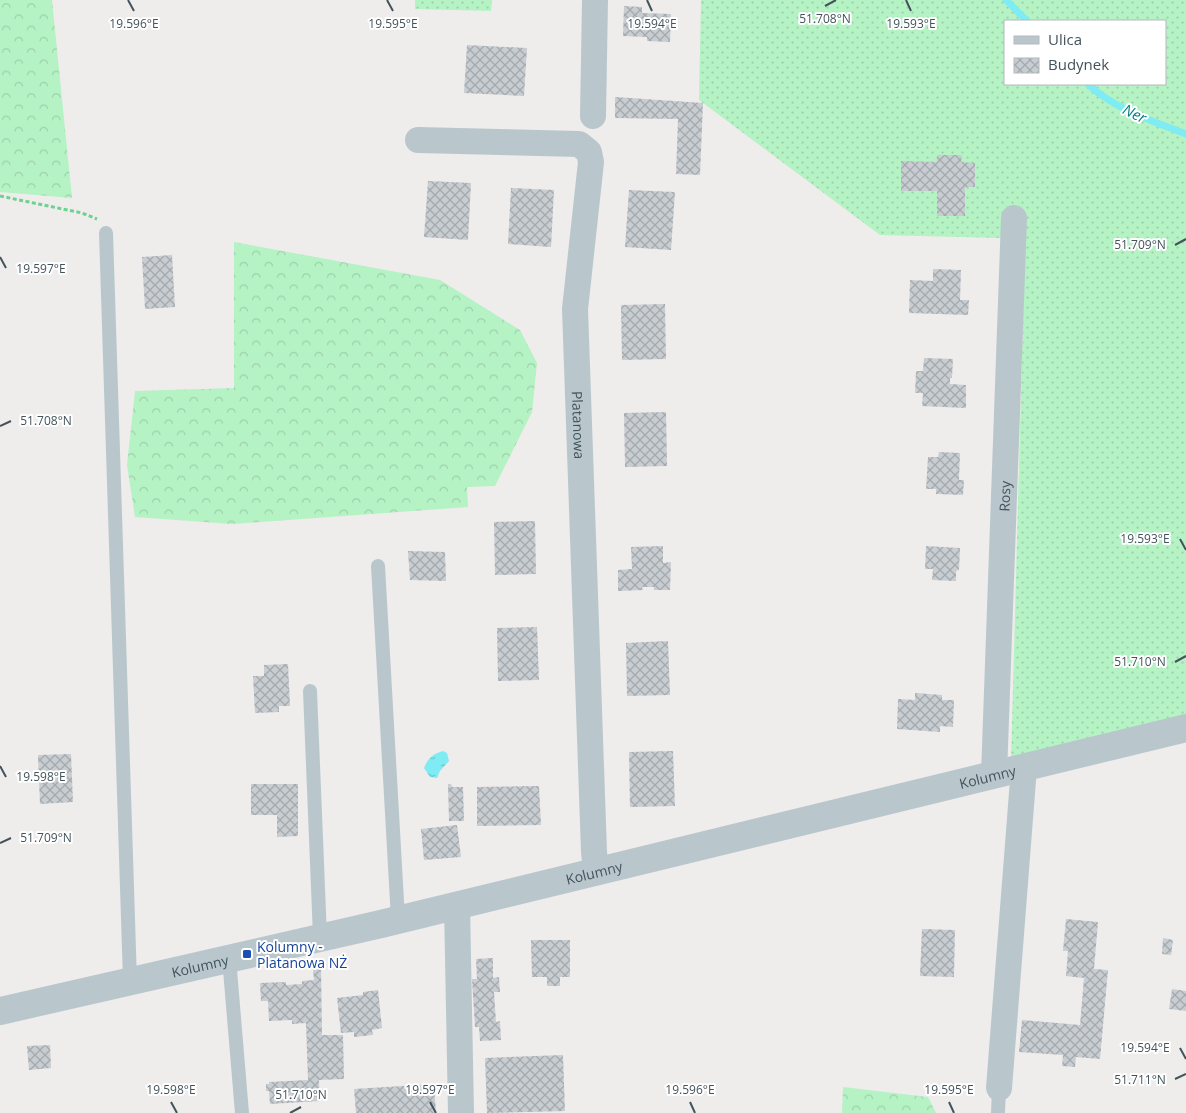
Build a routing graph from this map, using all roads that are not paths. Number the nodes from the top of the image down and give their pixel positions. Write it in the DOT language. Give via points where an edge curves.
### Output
graph roads {
  1 [pos="595,0"];
  2 [pos="593,116"];
  3 [pos="418,140"];
  4 [pos="1014,218"];
  5 [pos="106,234"];
  6 [pos="378,566"];
  7 [pos="310,691"];
  8 [pos="1186,728"];
  9 [pos="1020,768"];
  10 [pos="994,775"];
  11 [pos="596,871"];
  12 [pos="457,905"];
  13 [pos="398,919"];
  14 [pos="320,937"];
  15 [pos="229,958"];
  16 [pos="130,981"];
  17 [pos="0,1011"];
  18 [pos="998,1100"];
  19 [pos="242,1113"];
  20 [pos="461,1113"];
  1 -- 2 [label="street"];
  3 -- 11 [label="street, Platanowa" via="579,144 589,152 591,162 575,309"];
  4 -- 10 [label="street, Rosy"];
  5 -- 16 [label="lane"];
  6 -- 13 [label="lane"];
  7 -- 14 [label="lane"];
  8 -- 9 [label="street, Kolumny"];
  9 -- 10 [label="street, Kolumny"];
  9 -- 18 [label="street" via="1023,780"];
  10 -- 11 [label="street, Kolumny"];
  11 -- 12 [label="street, Kolumny"];
  12 -- 13 [label="street, Kolumny"];
  12 -- 20 [label="street"];
  13 -- 14 [label="street, Kolumny"];
  14 -- 15 [label="street, Kolumny"];
  15 -- 16 [label="street, Kolumny"];
  15 -- 19 [label="lane"];
  16 -- 17 [label="street, Kolumny"];
}
